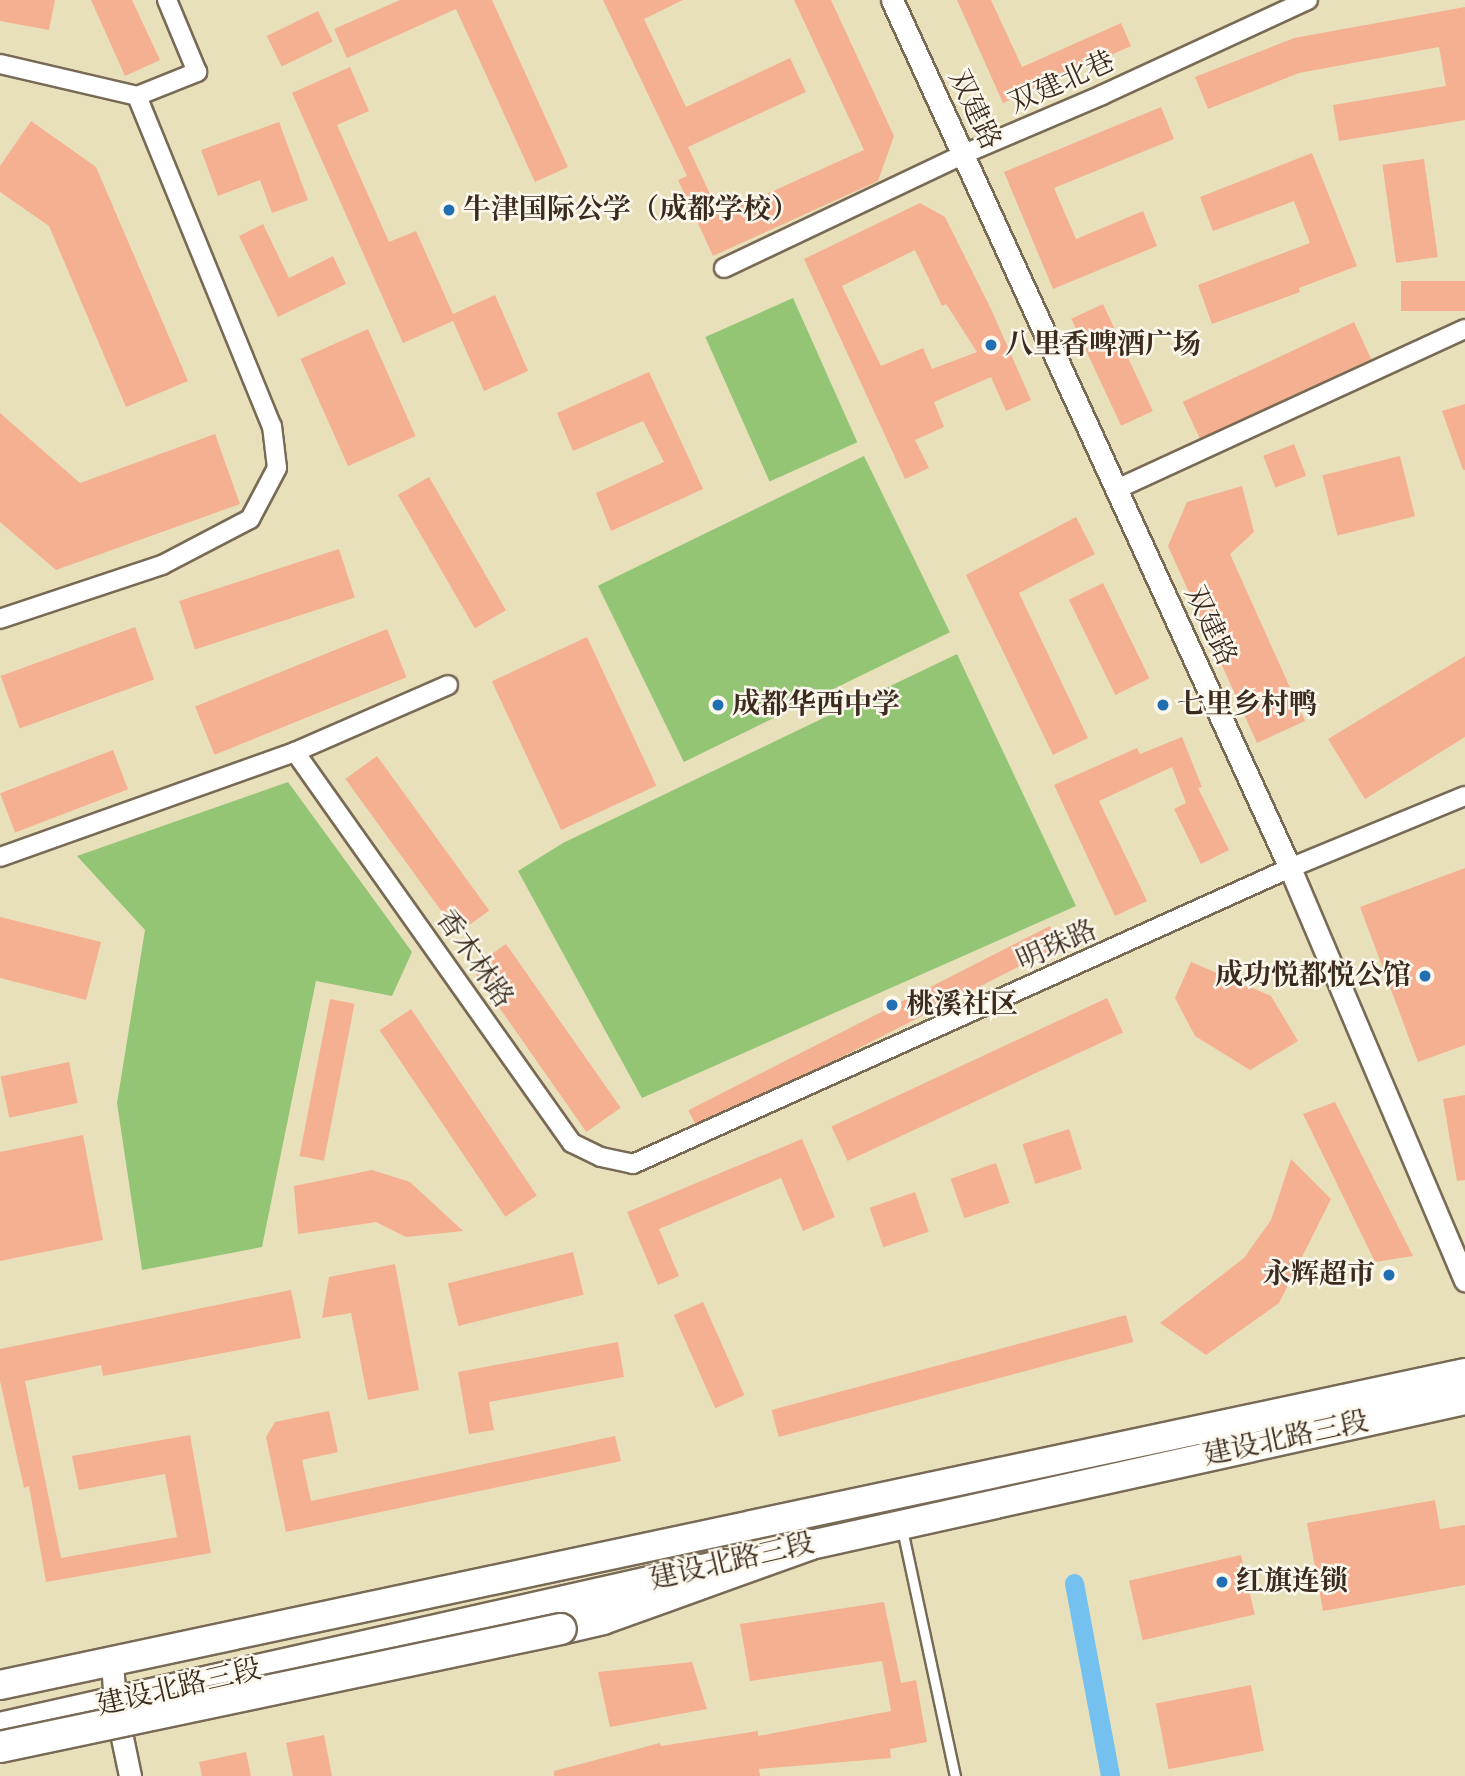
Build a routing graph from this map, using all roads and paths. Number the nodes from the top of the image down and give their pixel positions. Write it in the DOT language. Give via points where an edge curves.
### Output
graph roads {
  1 [pos="167,0"];
  2 [pos="892,0"];
  3 [pos="1308,0"];
  4 [pos="0,64"];
  5 [pos="137,96"];
  6 [pos="964,154"];
  7 [pos="724,268"];
  8 [pos="1465,329"];
  9 [pos="1117,489"];
  10 [pos="0,619"];
  11 [pos="448,685"];
  12 [pos="295,752"];
  13 [pos="1465,796"];
  14 [pos="0,857"];
  15 [pos="1290,868"];
  16 [pos="633,1164"];
  17 [pos="1465,1280"];
  18 [pos="1465,1373"];
  19 [pos="1465,1400"];
  20 [pos="901,1524"];
  21 [pos="809,1545"];
  22 [pos="112,1662"];
  23 [pos="0,1685"];
  24 [pos="116,1703"];
  25 [pos="0,1727"];
  26 [pos="0,1747"];
  27 [pos="130,1776"];
  28 [pos="955,1776"];
  1 -- 5 [label="street" via="197,72"];
  2 -- 6 [label="street, 双建路"];
  3 -- 6 [label="street, 双建北巷"];
  4 -- 5 [label="street"];
  5 -- 10 [label="street" via="272,426 277,468 250,519 162,565"];
  6 -- 7 [label="street, 双建北巷"];
  6 -- 9 [label="street, 双建路"];
  8 -- 9 [label="street"];
  9 -- 15 [label="street, 双建路"];
  11 -- 12 [label="street"];
  12 -- 14 [label="street"];
  12 -- 16 [label="street, 香木林路" via="572,1143 601,1157"];
  13 -- 15 [label="street, 明珠路"];
  15 -- 16 [label="street, 明珠路"];
  15 -- 17 [label="street, 双建路"];
  18 -- 22 [label="main road, 建设北路三段"];
  19 -- 20 [label="main road, 建设北路三段"];
  20 -- 21 [label="main road, 建设北路三段"];
  20 -- 28 [label="lane"];
  21 -- 24 [label="main road, 建设北路三段"];
  21 -- 26 [label="highway, bridge" via="603,1619"];
  22 -- 23 [label="main road, 建设北路三段"];
  22 -- 24 [label="street"];
  24 -- 25 [label="main road, 建设北路三段"];
  24 -- 27 [label="street"];
}
